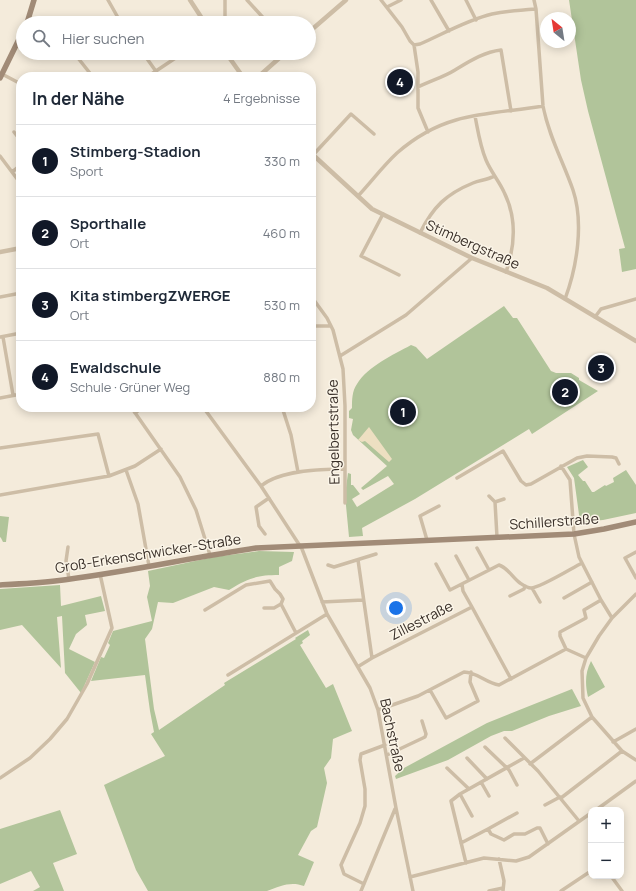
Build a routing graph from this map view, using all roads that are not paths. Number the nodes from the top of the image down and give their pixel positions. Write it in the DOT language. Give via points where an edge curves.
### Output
graph roads {
  1 [pos="34,0"];
  2 [pos="108,0"];
  3 [pos="190,0"];
  4 [pos="225,0"];
  5 [pos="247,0"];
  6 [pos="346,0"];
  7 [pos="380,0"];
  8 [pos="401,0"];
  9 [pos="431,0"];
  10 [pos="466,0"];
  11 [pos="534,0"];
  12 [pos="387,7"];
  13 [pos="536,9"];
  14 [pos="30,16"];
  15 [pos="118,16"];
  16 [pos="200,16"];
  17 [pos="225,16"];
  18 [pos="262,16"];
  19 [pos="476,20"];
  20 [pos="316,26"];
  21 [pos="449,31"];
  22 [pos="16,45"];
  23 [pos="414,45"];
  24 [pos="80,60"];
  25 [pos="148,60"];
  26 [pos="171,60"];
  27 [pos="231,60"];
  28 [pos="278,60"];
  29 [pos="155,70"];
  30 [pos="89,72"];
  31 [pos="153,72"];
  32 [pos="239,72"];
  33 [pos="264,72"];
  34 [pos="1,76"];
  35 [pos="16,82"];
  36 [pos="418,87"];
  37 [pos="543,106"];
  38 [pos="511,111"];
  39 [pos="475,116"];
  40 [pos="14,132"];
  41 [pos="428,132"];
  42 [pos="374,134"];
  43 [pos="16,135"];
  44 [pos="316,150"];
  45 [pos="0,156"];
  46 [pos="316,158"];
  47 [pos="16,168"];
  48 [pos="12,172"];
  49 [pos="494,176"];
  50 [pos="16,177"];
  51 [pos="358,196"];
  52 [pos="383,214"];
  53 [pos="420,233"];
  54 [pos="16,249"];
  55 [pos="0,252"];
  56 [pos="472,258"];
  57 [pos="506,272"];
  58 [pos="399,275"];
  59 [pos="16,295"];
  60 [pos="0,297"];
  61 [pos="565,299"];
  62 [pos="636,299"];
  63 [pos="316,303"];
  64 [pos="595,317"];
  65 [pos="316,326"];
  66 [pos="330,326"];
  67 [pos="16,334"];
  68 [pos="1,337"];
  69 [pos="636,340"];
  70 [pos="340,356"];
  71 [pos="13,395"];
  72 [pos="16,395"];
  73 [pos="0,398"];
  74 [pos="207,412"];
  75 [pos="284,412"];
  76 [pos="135,413"];
  77 [pos="0,448"];
  78 [pos="160,449"];
  79 [pos="619,464"];
  80 [pos="561,466"];
  81 [pos="345,469"];
  82 [pos="126,470"];
  83 [pos="298,472"];
  84 [pos="109,476"];
  85 [pos="457,478"];
  86 [pos="261,486"];
  87 [pos="0,495"];
  88 [pos="489,496"];
  89 [pos="269,498"];
  90 [pos="504,499"];
  91 [pos="495,502"];
  92 [pos="345,503"];
  93 [pos="439,506"];
  94 [pos="636,522"];
  95 [pos="265,534"];
  96 [pos="574,534"];
  97 [pos="497,537"];
  98 [pos="427,540"];
  99 [pos="300,546"];
  100 [pos="68,547"];
  101 [pos="477,548"];
  102 [pos="636,552"];
  103 [pos="376,554"];
  104 [pos="210,555"];
  105 [pos="456,556"];
  106 [pos="358,560"];
  107 [pos="582,563"];
  108 [pos="436,564"];
  109 [pos="149,566"];
  110 [pos="328,566"];
  111 [pos="489,570"];
  112 [pos="100,574"];
  113 [pos="636,578"];
  114 [pos="69,579"];
  115 [pos="469,580"];
  116 [pos="592,582"];
  117 [pos="462,584"];
  118 [pos="0,585"];
  119 [pos="525,586"];
  120 [pos="532,588"];
  121 [pos="636,594"];
  122 [pos="510,596"];
  123 [pos="564,598"];
  124 [pos="363,600"];
  125 [pos="601,600"];
  126 [pos="322,602"];
  127 [pos="540,602"];
  128 [pos="281,604"];
  129 [pos="472,607"];
  130 [pos="264,608"];
  131 [pos="205,610"];
  132 [pos="327,614"];
  133 [pos="612,618"];
  134 [pos="296,633"];
  135 [pos="566,649"];
  136 [pos="372,658"];
  137 [pos="586,658"];
  138 [pos="359,666"];
  139 [pos="472,672"];
  140 [pos="228,675"];
  141 [pos="511,679"];
  142 [pos="430,690"];
  143 [pos="378,710"];
  144 [pos="592,717"];
  145 [pos="422,721"];
  146 [pos="636,729"];
  147 [pos="505,738"];
  148 [pos="613,742"];
  149 [pos="385,745"];
  150 [pos="485,747"];
  151 [pos="622,751"];
  152 [pos="387,755"];
  153 [pos="466,758"];
  154 [pos="524,758"];
  155 [pos="636,760"];
  156 [pos="530,764"];
  157 [pos="447,768"];
  158 [pos="505,768"];
  159 [pos="0,778"];
  160 [pos="486,778"];
  161 [pos="636,781"];
  162 [pos="481,782"];
  163 [pos="517,785"];
  164 [pos="469,788"];
  165 [pos="460,794"];
  166 [pos="489,796"];
  167 [pos="561,797"];
  168 [pos="545,806"];
  169 [pos="600,807"];
  170 [pos="396,808"];
  171 [pos="517,813"];
  172 [pos="588,815"];
  173 [pos="472,816"];
  174 [pos="579,821"];
  175 [pos="488,829"];
  176 [pos="461,844"];
  177 [pos="548,844"];
  178 [pos="499,859"];
  179 [pos="466,863"];
  180 [pos="588,873"];
  181 [pos="410,877"];
  182 [pos="613,879"];
  183 [pos="364,884"];
  184 [pos="503,889"];
  185 [pos="361,891"];
  186 [pos="413,891"];
  187 [pos="489,891"];
  188 [pos="561,891"];
  189 [pos="622,891"];
  1 -- 14 [label="main road"];
  2 -- 15 [label="street"];
  3 -- 16 [label="street"];
  4 -- 17 [label="street"];
  5 -- 18 [label="street"];
  6 -- 20 [label="street"];
  7 -- 12 [label="street"];
  8 -- 12 [label="street"];
  9 -- 21 [label="street"];
  10 -- 19 [label="street"];
  11 -- 13 [label="street"];
  12 -- 23 [label="street"];
  13 -- 19 [label="street" via="491,14"];
  13 -- 37 [label="street"];
  19 -- 21 [label="street"];
  21 -- 23 [label="street"];
  22 -- 34 [label="main road"];
  23 -- 36 [label="street"];
  24 -- 30 [label="street"];
  25 -- 29 [label="street"];
  26 -- 29 [label="street"];
  27 -- 32 [label="street"];
  28 -- 33 [label="street"];
  29 -- 31 [label="street"];
  34 -- 35 [label="street"];
  36 -- 38 [label="street" via="492,51 501,50"];
  36 -- 41 [label="street" via="418,108"];
  37 -- 38 [label="street"];
  37 -- 61 [label="street" via="550,136 574,192 577,211 578,242"];
  38 -- 39 [label="street"];
  39 -- 41 [label="street" via="455,120"];
  39 -- 49 [label="street" via="480,144"];
  40 -- 43 [label="street"];
  41 -- 51 [label="street" via="397,153"];
  42 -- 44 [label="street" via="351,114"];
  45 -- 48 [label="street"];
  46 -- 51 [label="street, Stimbergstraße"];
  47 -- 48 [label="street"];
  48 -- 50 [label="street"];
  49 -- 53 [label="street" via="452,193 432,213"];
  49 -- 57 [label="street" via="509,202 514,226 512,256"];
  51 -- 52 [label="street, Stimbergstraße" via="372,209"];
  52 -- 53 [label="street, Stimbergstraße"];
  52 -- 58 [label="street" via="361,256"];
  53 -- 56 [label="street, Stimbergstraße"];
  54 -- 55 [label="street"];
  56 -- 57 [label="street, Stimbergstraße"];
  56 -- 70 [label="street" via="406,316"];
  57 -- 61 [label="street, Stimbergstraße" via="547,288"];
  59 -- 60 [label="street"];
  61 -- 64 [label="street, Stimbergstraße"];
  62 -- 64 [label="street" via="601,309"];
  63 -- 66 [label="street, Engelbertstraße"];
  64 -- 69 [label="street, Stimbergstraße"];
  65 -- 66 [label="street"];
  66 -- 70 [label="street, Engelbertstraße"];
  67 -- 68 [label="street"];
  68 -- 71 [label="street"];
  70 -- 81 [label="street, Engelbertstraße" via="344,380"];
  71 -- 72 [label="street"];
  71 -- 73 [label="street"];
  74 -- 86 [label="street, Bachstraße"];
  75 -- 83 [label="street"];
  76 -- 78 [label="street"];
  77 -- 84 [label="street" via="98,434"];
  78 -- 82 [label="street"];
  78 -- 104 [label="street" via="188,493"];
  79 -- 80 [label="street" via="616,458 612,457 586,456"];
  80 -- 85 [label="street" via="526,485 503,452"];
  80 -- 96 [label="street" via="570,480"];
  81 -- 83 [label="street"];
  81 -- 92 [label="street, Engelbertstraße"];
  82 -- 84 [label="street"];
  82 -- 109 [label="street" via="138,504"];
  83 -- 86 [label="street" via="277,477"];
  84 -- 87 [label="street"];
  86 -- 89 [label="street, Bachstraße"];
  88 -- 91 [label="street, Schillerstraße"];
  89 -- 95 [label="street" via="256,507 259,526"];
  89 -- 99 [label="street, Bachstraße"];
  90 -- 91 [label="street, Schillerstraße"];
  91 -- 97 [label="street, Schillerstraße"];
  93 -- 98 [label="street" via="420,516"];
  94 -- 96 [label="main road, Schillerstraße"];
  96 -- 97 [label="main road, Schillerstraße"];
  96 -- 107 [label="street"];
  97 -- 98 [label="main road, Schillerstraße"];
  98 -- 99 [label="main road, Schillerstraße"];
  99 -- 104 [label="main road, Groß-Erkenschwicker-Straße" via="256,548"];
  99 -- 126 [label="street, Bachstraße"];
  100 -- 114 [label="street" via="66,561"];
  101 -- 111 [label="street"];
  102 -- 113 [label="street" via="625,558"];
  103 -- 106 [label="street"];
  104 -- 109 [label="main road, Groß-Erkenschwicker-Straße"];
  105 -- 115 [label="street"];
  106 -- 110 [label="street" via="334,567"];
  106 -- 124 [label="street"];
  107 -- 116 [label="street"];
  107 -- 120 [label="street"];
  108 -- 117 [label="street, Zillestraße" via="450,590"];
  109 -- 112 [label="main road, Groß-Erkenschwicker-Straße"];
  111 -- 115 [label="street, Zillestraße"];
  111 -- 119 [label="street, Zillestraße" via="498,564 505,567"];
  112 -- 114 [label="main road, Groß-Erkenschwicker-Straße"];
  112 -- 159 [label="street" via="112,628 87,684 67,719 50,739 30,758"];
  114 -- 118 [label="main road, Groß-Erkenschwicker-Straße"];
  115 -- 117 [label="street, Zillestraße"];
  116 -- 123 [label="street"];
  116 -- 125 [label="street"];
  117 -- 129 [label="street, Zillestraße"];
  119 -- 120 [label="street, Zillestraße"];
  119 -- 122 [label="street"];
  120 -- 127 [label="street"];
  121 -- 133 [label="street"];
  124 -- 126 [label="street"];
  124 -- 136 [label="street"];
  125 -- 133 [label="street"];
  125 -- 135 [label="street" via="584,610 586,618 560,632"];
  126 -- 132 [label="street, Bachstraße"];
  128 -- 130 [label="street" via="274,608"];
  128 -- 131 [label="street" via="283,599 270,580 246,585"];
  128 -- 134 [label="street"];
  129 -- 136 [label="street, Zillestraße"];
  129 -- 141 [label="street"];
  132 -- 134 [label="street"];
  132 -- 138 [label="street, Bachstraße"];
  133 -- 137 [label="street"];
  134 -- 140 [label="street"];
  135 -- 137 [label="street"];
  135 -- 141 [label="street"];
  136 -- 138 [label="street, Zillestraße"];
  137 -- 144 [label="street" via="582,671 583,694"];
  138 -- 143 [label="street, Bachstraße"];
  139 -- 141 [label="street" via="491,684 499,685"];
  139 -- 142 [label="street" via="460,674"];
  139 -- 142 [label="street" via="470,682 478,701 446,718"];
  142 -- 143 [label="street"];
  143 -- 149 [label="street, Bachstraße"];
  144 -- 148 [label="street"];
  144 -- 156 [label="street"];
  145 -- 152 [label="street" via="425,737"];
  146 -- 148 [label="street"];
  147 -- 154 [label="street"];
  148 -- 151 [label="street"];
  149 -- 152 [label="street, Bachstraße"];
  149 -- 183 [label="street" via="361,754 365,806 341,865 344,874"];
  150 -- 158 [label="street"];
  151 -- 155 [label="street"];
  151 -- 167 [label="street"];
  152 -- 170 [label="street, Bachstraße"];
  153 -- 160 [label="street"];
  154 -- 156 [label="street"];
  154 -- 158 [label="street"];
  156 -- 167 [label="street"];
  157 -- 164 [label="street"];
  158 -- 160 [label="street"];
  158 -- 163 [label="street" via="509,770"];
  160 -- 162 [label="street"];
  161 -- 169 [label="street"];
  162 -- 164 [label="street"];
  162 -- 166 [label="street"];
  164 -- 165 [label="street"];
  165 -- 173 [label="street"];
  165 -- 176 [label="street" via="451,801"];
  167 -- 168 [label="street"];
  167 -- 174 [label="street"];
  170 -- 181 [label="street, Bachstraße"];
  170 -- 183 [label="street"];
  171 -- 175 [label="street"];
  172 -- 174 [label="street"];
  174 -- 177 [label="street"];
  175 -- 176 [label="street"];
  175 -- 177 [label="street" via="491,834 504,840 514,834 525,834 540,828"];
  176 -- 179 [label="street"];
  177 -- 178 [label="street" via="529,857 516,861"];
  178 -- 179 [label="street" via="484,858"];
  178 -- 184 [label="street" via="504,881"];
  179 -- 181 [label="street"];
  180 -- 188 [label="street"];
  181 -- 186 [label="street, Bachstraße"];
  182 -- 189 [label="street"];
  183 -- 185 [label="street"];
  184 -- 187 [label="street"];
}
